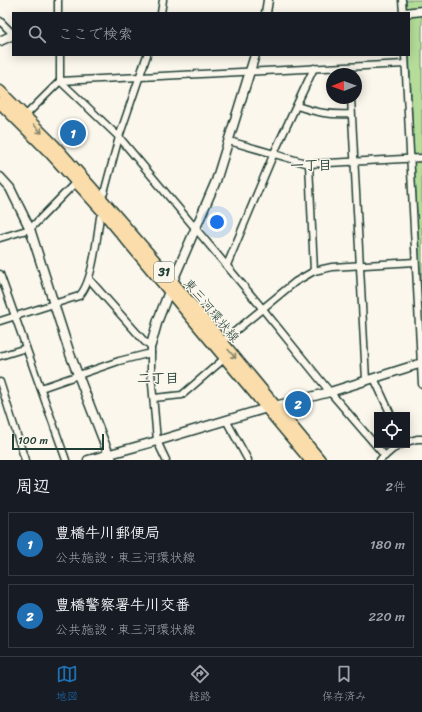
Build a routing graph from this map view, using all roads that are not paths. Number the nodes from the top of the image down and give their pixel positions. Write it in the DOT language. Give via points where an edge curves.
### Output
graph roads {
  1 [pos="58,0"];
  2 [pos="163,0"];
  3 [pos="268,0"];
  4 [pos="402,0"];
  5 [pos="58,12"];
  6 [pos="161,12"];
  7 [pos="266,12"];
  8 [pos="404,12"];
  9 [pos="422,12"];
  10 [pos="410,13"];
  11 [pos="0,21"];
  12 [pos="12,33"];
  13 [pos="12,34"];
  14 [pos="0,40"];
  15 [pos="60,56"];
  16 [pos="147,56"];
  17 [pos="255,56"];
  18 [pos="405,56"];
  19 [pos="405,64"];
  20 [pos="350,67"];
  21 [pos="314,68"];
  22 [pos="250,71"];
  23 [pos="140,76"];
  24 [pos="60,81"];
  25 [pos="0,92"];
  26 [pos="0,103"];
  27 [pos="351,104"];
  28 [pos="297,106"];
  29 [pos="351,114"];
  30 [pos="25,116"];
  31 [pos="119,137"];
  32 [pos="229,141"];
  33 [pos="274,153"];
  34 [pos="410,158"];
  35 [pos="422,158"];
  36 [pos="354,160"];
  37 [pos="309,164"];
  38 [pos="0,177"];
  39 [pos="76,182"];
  40 [pos="100,197"];
  41 [pos="104,213"];
  42 [pos="30,229"];
  43 [pos="196,230"];
  44 [pos="0,238"];
  45 [pos="415,262"];
  46 [pos="227,265"];
  47 [pos="360,265"];
  48 [pos="314,271"];
  49 [pos="0,274"];
  50 [pos="89,279"];
  51 [pos="2,284"];
  52 [pos="171,286"];
  53 [pos="53,303"];
  54 [pos="262,308"];
  55 [pos="16,316"];
  56 [pos="0,321"];
  57 [pos="222,342"];
  58 [pos="26,348"];
  59 [pos="151,349"];
  60 [pos="0,356"];
  61 [pos="225,358"];
  62 [pos="422,364"];
  63 [pos="77,375"];
  64 [pos="374,378"];
  65 [pos="366,380"];
  66 [pos="0,382"];
  67 [pos="422,384"];
  68 [pos="41,388"];
  69 [pos="330,392"];
  70 [pos="154,398"];
  71 [pos="271,407"];
  72 [pos="390,412"];
  73 [pos="226,420"];
  74 [pos="422,439"];
  75 [pos="157,441"];
  76 [pos="410,441"];
  77 [pos="395,448"];
  78 [pos="111,457"];
  79 [pos="383,458"];
  80 [pos="25,460"];
  81 [pos="66,460"];
  82 [pos="88,460"];
  83 [pos="166,460"];
  84 [pos="248,460"];
  85 [pos="310,460"];
  86 [pos="320,460"];
  1 -- 5 [label="street"];
  2 -- 6 [label="street"];
  3 -- 7 [label="street"];
  4 -- 8 [label="street"];
  9 -- 10 [label="street"];
  11 -- 12 [label="street"];
  13 -- 14 [label="street"];
  15 -- 24 [label="street"];
  16 -- 23 [label="street"];
  17 -- 22 [label="street"];
  18 -- 19 [label="street"];
  19 -- 20 [label="street"];
  19 -- 34 [label="street"];
  20 -- 21 [label="street"];
  21 -- 22 [label="street"];
  21 -- 28 [label="street"];
  22 -- 23 [label="street"];
  22 -- 32 [label="street"];
  23 -- 24 [label="street"];
  23 -- 31 [label="street"];
  24 -- 30 [label="street"];
  24 -- 31 [label="street"];
  25 -- 30 [label="main road, 東三河環状線 / 31"];
  26 -- 39 [label="main road, 東三河環状線 / 31"];
  27 -- 29 [label="street"];
  28 -- 29 [label="street" via="317,113"];
  28 -- 33 [label="street"];
  29 -- 36 [label="street"];
  30 -- 40 [label="main road, 東三河環状線 / 31, one-way"];
  31 -- 40 [label="street" via="104,193"];
  31 -- 43 [label="street"];
  32 -- 33 [label="street"];
  32 -- 43 [label="street"];
  33 -- 37 [label="street"];
  33 -- 46 [label="street"];
  34 -- 35 [label="street"];
  34 -- 36 [label="street"];
  34 -- 45 [label="street"];
  36 -- 37 [label="street"];
  36 -- 47 [label="street"];
  37 -- 48 [label="street"];
  38 -- 42 [label="street" via="10,188"];
  39 -- 41 [label="main road, 東三河環状線 / 31"];
  39 -- 42 [label="street"];
  40 -- 52 [label="main road, 東三河環状線 / 31"];
  41 -- 50 [label="street" via="100,216"];
  41 -- 52 [label="main road, 東三河環状線 / 31"];
  42 -- 44 [label="street"];
  42 -- 53 [label="street"];
  43 -- 46 [label="street"];
  43 -- 52 [label="street"];
  45 -- 47 [label="street"];
  45 -- 62 [label="street"];
  46 -- 54 [label="street"];
  47 -- 48 [label="street"];
  47 -- 65 [label="street"];
  48 -- 54 [label="street" via="295,282"];
  49 -- 51 [label="street"];
  50 -- 53 [label="street" via="79,296"];
  50 -- 59 [label="street"];
  51 -- 55 [label="street"];
  52 -- 57 [label="main road, 東三河環状線 / 31"];
  52 -- 59 [label="street" via="158,320"];
  52 -- 61 [label="main road, 東三河環状線 / 31"];
  53 -- 55 [label="street"];
  53 -- 63 [label="street"];
  54 -- 57 [label="street"];
  54 -- 69 [label="street"];
  55 -- 56 [label="street"];
  55 -- 58 [label="street"];
  57 -- 71 [label="main road, 東三河環状線 / 31, one-way"];
  58 -- 60 [label="street"];
  58 -- 68 [label="street"];
  59 -- 63 [label="street"];
  59 -- 70 [label="street"];
  61 -- 70 [label="street" via="182,395"];
  61 -- 71 [label="main road, 東三河環状線 / 31"];
  62 -- 64 [label="street"];
  62 -- 67 [label="street"];
  63 -- 68 [label="street"];
  63 -- 78 [label="street"];
  64 -- 65 [label="street"];
  64 -- 72 [label="street"];
  65 -- 69 [label="street"];
  66 -- 80 [label="street"];
  68 -- 81 [label="street"];
  69 -- 71 [label="street"];
  69 -- 79 [label="street"];
  70 -- 75 [label="street"];
  71 -- 73 [label="street"];
  71 -- 85 [label="main road, 東三河環状線 / 31"];
  71 -- 86 [label="main road, 東三河環状線 / 31"];
  73 -- 75 [label="street"];
  73 -- 84 [label="street"];
  74 -- 76 [label="street"];
  75 -- 78 [label="street"];
  75 -- 83 [label="street"];
  77 -- 79 [label="street"];
  78 -- 82 [label="street"];
}
